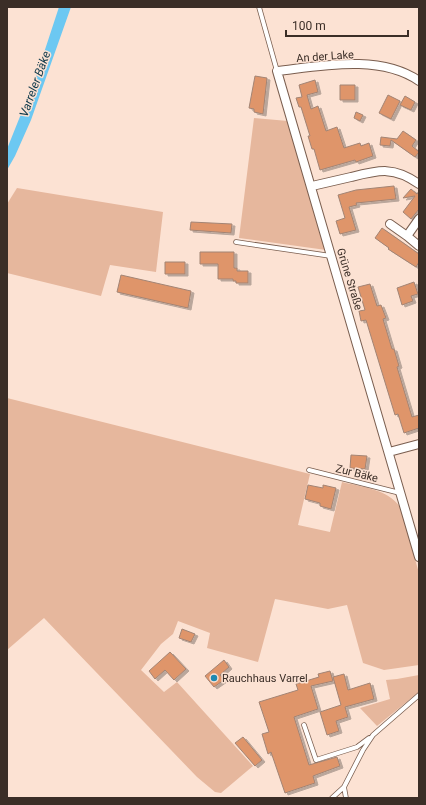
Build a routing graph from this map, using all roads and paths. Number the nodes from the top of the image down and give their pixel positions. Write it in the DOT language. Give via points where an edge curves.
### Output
graph roads {
  1 [pos="258,7"];
  2 [pos="277,71"];
  3 [pos="419,82"];
  4 [pos="419,184"];
  5 [pos="312,186"];
  6 [pos="419,219"];
  7 [pos="390,224"];
  8 [pos="407,236"];
  9 [pos="236,242"];
  10 [pos="419,246"];
  11 [pos="331,256"];
  12 [pos="419,444"];
  13 [pos="389,452"];
  14 [pos="309,470"];
  15 [pos="401,493"];
  16 [pos="419,557"];
  17 [pos="419,695"];
  18 [pos="304,725"];
  19 [pos="373,735"];
  20 [pos="344,787"];
  21 [pos="332,798"];
  22 [pos="346,798"];
  1 -- 2 [label="lane, Grüne Straße"];
  2 -- 3 [label="street, An der Lake" via="343,64 378,66 410,75"];
  2 -- 5 [label="street, Grüne Straße"];
  4 -- 5 [label="street" via="408,176 393,171 376,170"];
  5 -- 11 [label="street, Grüne Straße"];
  6 -- 8 [label="street"];
  7 -- 8 [label="street"];
  8 -- 10 [label="street"];
  9 -- 11 [label="lane"];
  11 -- 13 [label="street, Grüne Straße"];
  12 -- 13 [label="street"];
  13 -- 15 [label="street, Grüne Straße"];
  14 -- 15 [label="lane, Zur Bäke"];
  15 -- 16 [label="street, Grüne Straße"];
  17 -- 19 [label="lane"];
  18 -- 19 [label="lane" via="316,760 357,748"];
  19 -- 20 [label="lane"];
  20 -- 21 [label="lane"];
  20 -- 22 [label="lane"];
}
